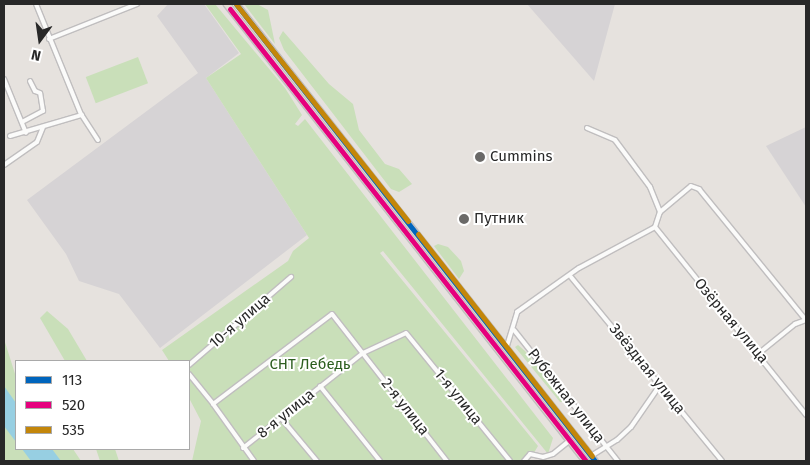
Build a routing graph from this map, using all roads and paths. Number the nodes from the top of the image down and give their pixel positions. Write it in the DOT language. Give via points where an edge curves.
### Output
graph roads {
  1 [pos="36,4"];
  2 [pos="137,4"];
  3 [pos="227,4"];
  4 [pos="236,4"];
  5 [pos="49,39"];
  6 [pos="4,79"];
  7 [pos="30,81"];
  8 [pos="82,115"];
  9 [pos="22,122"];
  10 [pos="42,127"];
  11 [pos="587,128"];
  12 [pos="26,133"];
  13 [pos="10,136"];
  14 [pos="98,140"];
  15 [pos="4,164"];
  16 [pos="374,190"];
  17 [pos="660,212"];
  18 [pos="408,224"];
  19 [pos="655,227"];
  20 [pos="425,255"];
  21 [pos="291,277"];
  22 [pos="571,277"];
  23 [pos="459,289"];
  24 [pos="806,320"];
  25 [pos="514,330"];
  26 [pos="406,333"];
  27 [pos="506,349"];
  28 [pos="363,353"];
  29 [pos="758,354"];
  30 [pos="190,364"];
  31 [pos="190,375"];
  32 [pos="660,385"];
  33 [pos="320,386"];
  34 [pos="213,404"];
  35 [pos="806,415"];
  36 [pos="281,418"];
  37 [pos="570,440"];
  38 [pos="606,446"];
  39 [pos="244,448"];
  40 [pos="554,454"];
  41 [pos="591,456"];
  42 [pos="254,461"];
  43 [pos="317,461"];
  44 [pos="380,461"];
  45 [pos="447,461"];
  46 [pos="510,461"];
  47 [pos="524,461"];
  48 [pos="550,461"];
  49 [pos="586,461"];
  50 [pos="595,461"];
  51 [pos="618,461"];
  52 [pos="722,461"];
  1 -- 5 [label="street"];
  2 -- 5 [label="street"];
  3 -- 16 [label="highway"];
  4 -- 18 [label="highway"];
  5 -- 8 [label="street"];
  6 -- 9 [label="street"];
  7 -- 9 [label="street" via="35,92 40,93 42,111"];
  8 -- 10 [label="street"];
  8 -- 14 [label="street"];
  9 -- 12 [label="street"];
  10 -- 12 [label="street"];
  10 -- 15 [label="street" via="37,142"];
  11 -- 17 [label="street" via="615,140 645,179"];
  12 -- 13 [label="street"];
  16 -- 18 [label="highway"];
  16 -- 20 [label="highway"];
  17 -- 19 [label="street"];
  17 -- 24 [label="street" via="691,186 698,189"];
  18 -- 23 [label="highway"];
  19 -- 22 [label="street" via="579,268"];
  19 -- 29 [label="street, Озёрная улица"];
  20 -- 23 [label="highway" via="454,290"];
  20 -- 37 [label="highway"];
  21 -- 30 [label="street, 10-я улица"];
  22 -- 25 [label="street" via="517,312 513,317"];
  22 -- 32 [label="street, Звёздная улица"];
  23 -- 27 [label="highway"];
  24 -- 29 [label="street" via="795,324"];
  25 -- 27 [label="street"];
  25 -- 38 [label="street, Рубежная улица"];
  26 -- 28 [label="street, 8-я улица"];
  26 -- 46 [label="street, 1-я улица"];
  27 -- 41 [label="highway"];
  28 -- 33 [label="street, 8-я улица"];
  28 -- 34 [label="street, 2-я улица" via="332,314"];
  28 -- 45 [label="street, 2-я улица"];
  29 -- 35 [label="street, Озёрная улица"];
  31 -- 34 [label="street"];
  32 -- 38 [label="street" via="631,427"];
  32 -- 52 [label="street, Звёздная улица"];
  33 -- 36 [label="street, 8-я улица"];
  33 -- 44 [label="street"];
  34 -- 39 [label="street"];
  36 -- 39 [label="street, 8-я улица"];
  36 -- 43 [label="street"];
  37 -- 40 [label="street"];
  37 -- 49 [label="highway"];
  38 -- 41 [label="street"];
  38 -- 51 [label="street, Рубежная улица"];
  39 -- 42 [label="street"];
  40 -- 47 [label="street" via="542,457 530,454"];
  40 -- 48 [label="street"];
  41 -- 50 [label="highway"];
}
